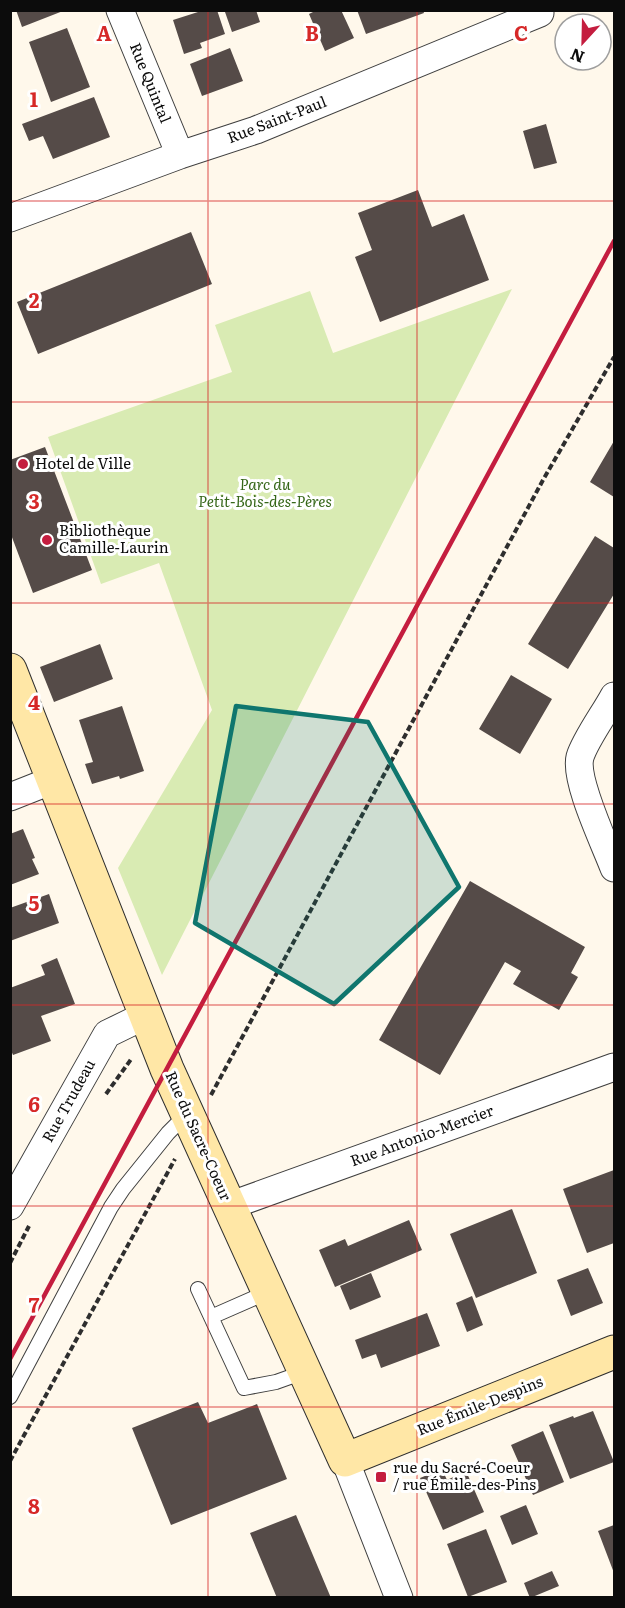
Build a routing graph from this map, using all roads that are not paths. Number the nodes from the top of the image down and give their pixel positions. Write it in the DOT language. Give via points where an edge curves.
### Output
graph roads {
  1 [pos="120,10"];
  2 [pos="539,12"];
  3 [pos="180,155"];
  4 [pos="10,218"];
  5 [pos="10,670"];
  6 [pos="615,696"];
  7 [pos="53,780"];
  8 [pos="10,797"];
  9 [pos="615,868"];
  10 [pos="146,1016"];
  11 [pos="615,1067"];
  12 [pos="197,1107"];
  13 [pos="10,1206"];
  14 [pos="229,1206"];
  15 [pos="198,1289"];
  16 [pos="268,1292"];
  17 [pos="211,1317"];
  18 [pos="615,1352"];
  19 [pos="304,1372"];
  20 [pos="10,1397"];
  21 [pos="345,1460"];
  22 [pos="399,1598"];
  1 -- 3 [label="street, Rue Quintal"];
  2 -- 3 [label="street, Rue Saint-Paul" via="256,130"];
  3 -- 4 [label="street, Rue Saint-Paul"];
  5 -- 7 [label="street, Rue du Sacre-Coeur"];
  6 -- 9 [label="street" via="585,746 579,765 584,792"];
  7 -- 8 [label="street"];
  7 -- 10 [label="street, Rue du Sacre-Coeur"];
  10 -- 12 [label="street, Rue du Sacre-Coeur"];
  10 -- 13 [label="street, Rue Trudeau" via="107,1034"];
  11 -- 14 [label="street, Rue Antonio-Mercier"];
  12 -- 14 [label="street, Rue du Sacre-Coeur"];
  12 -- 20 [label="lane" via="168,1133 111,1207"];
  14 -- 16 [label="street, Rue du Sacre-Coeur"];
  15 -- 17 [label="lane"];
  16 -- 17 [label="lane"];
  16 -- 19 [label="street, Rue du Sacre-Coeur"];
  17 -- 19 [label="lane" via="244,1388"];
  18 -- 21 [label="street, Rue Émile-Despins"];
  19 -- 21 [label="street, Rue du Sacre-Coeur"];
  21 -- 22 [label="street, Rue du Sacre-Coeur"];
}
